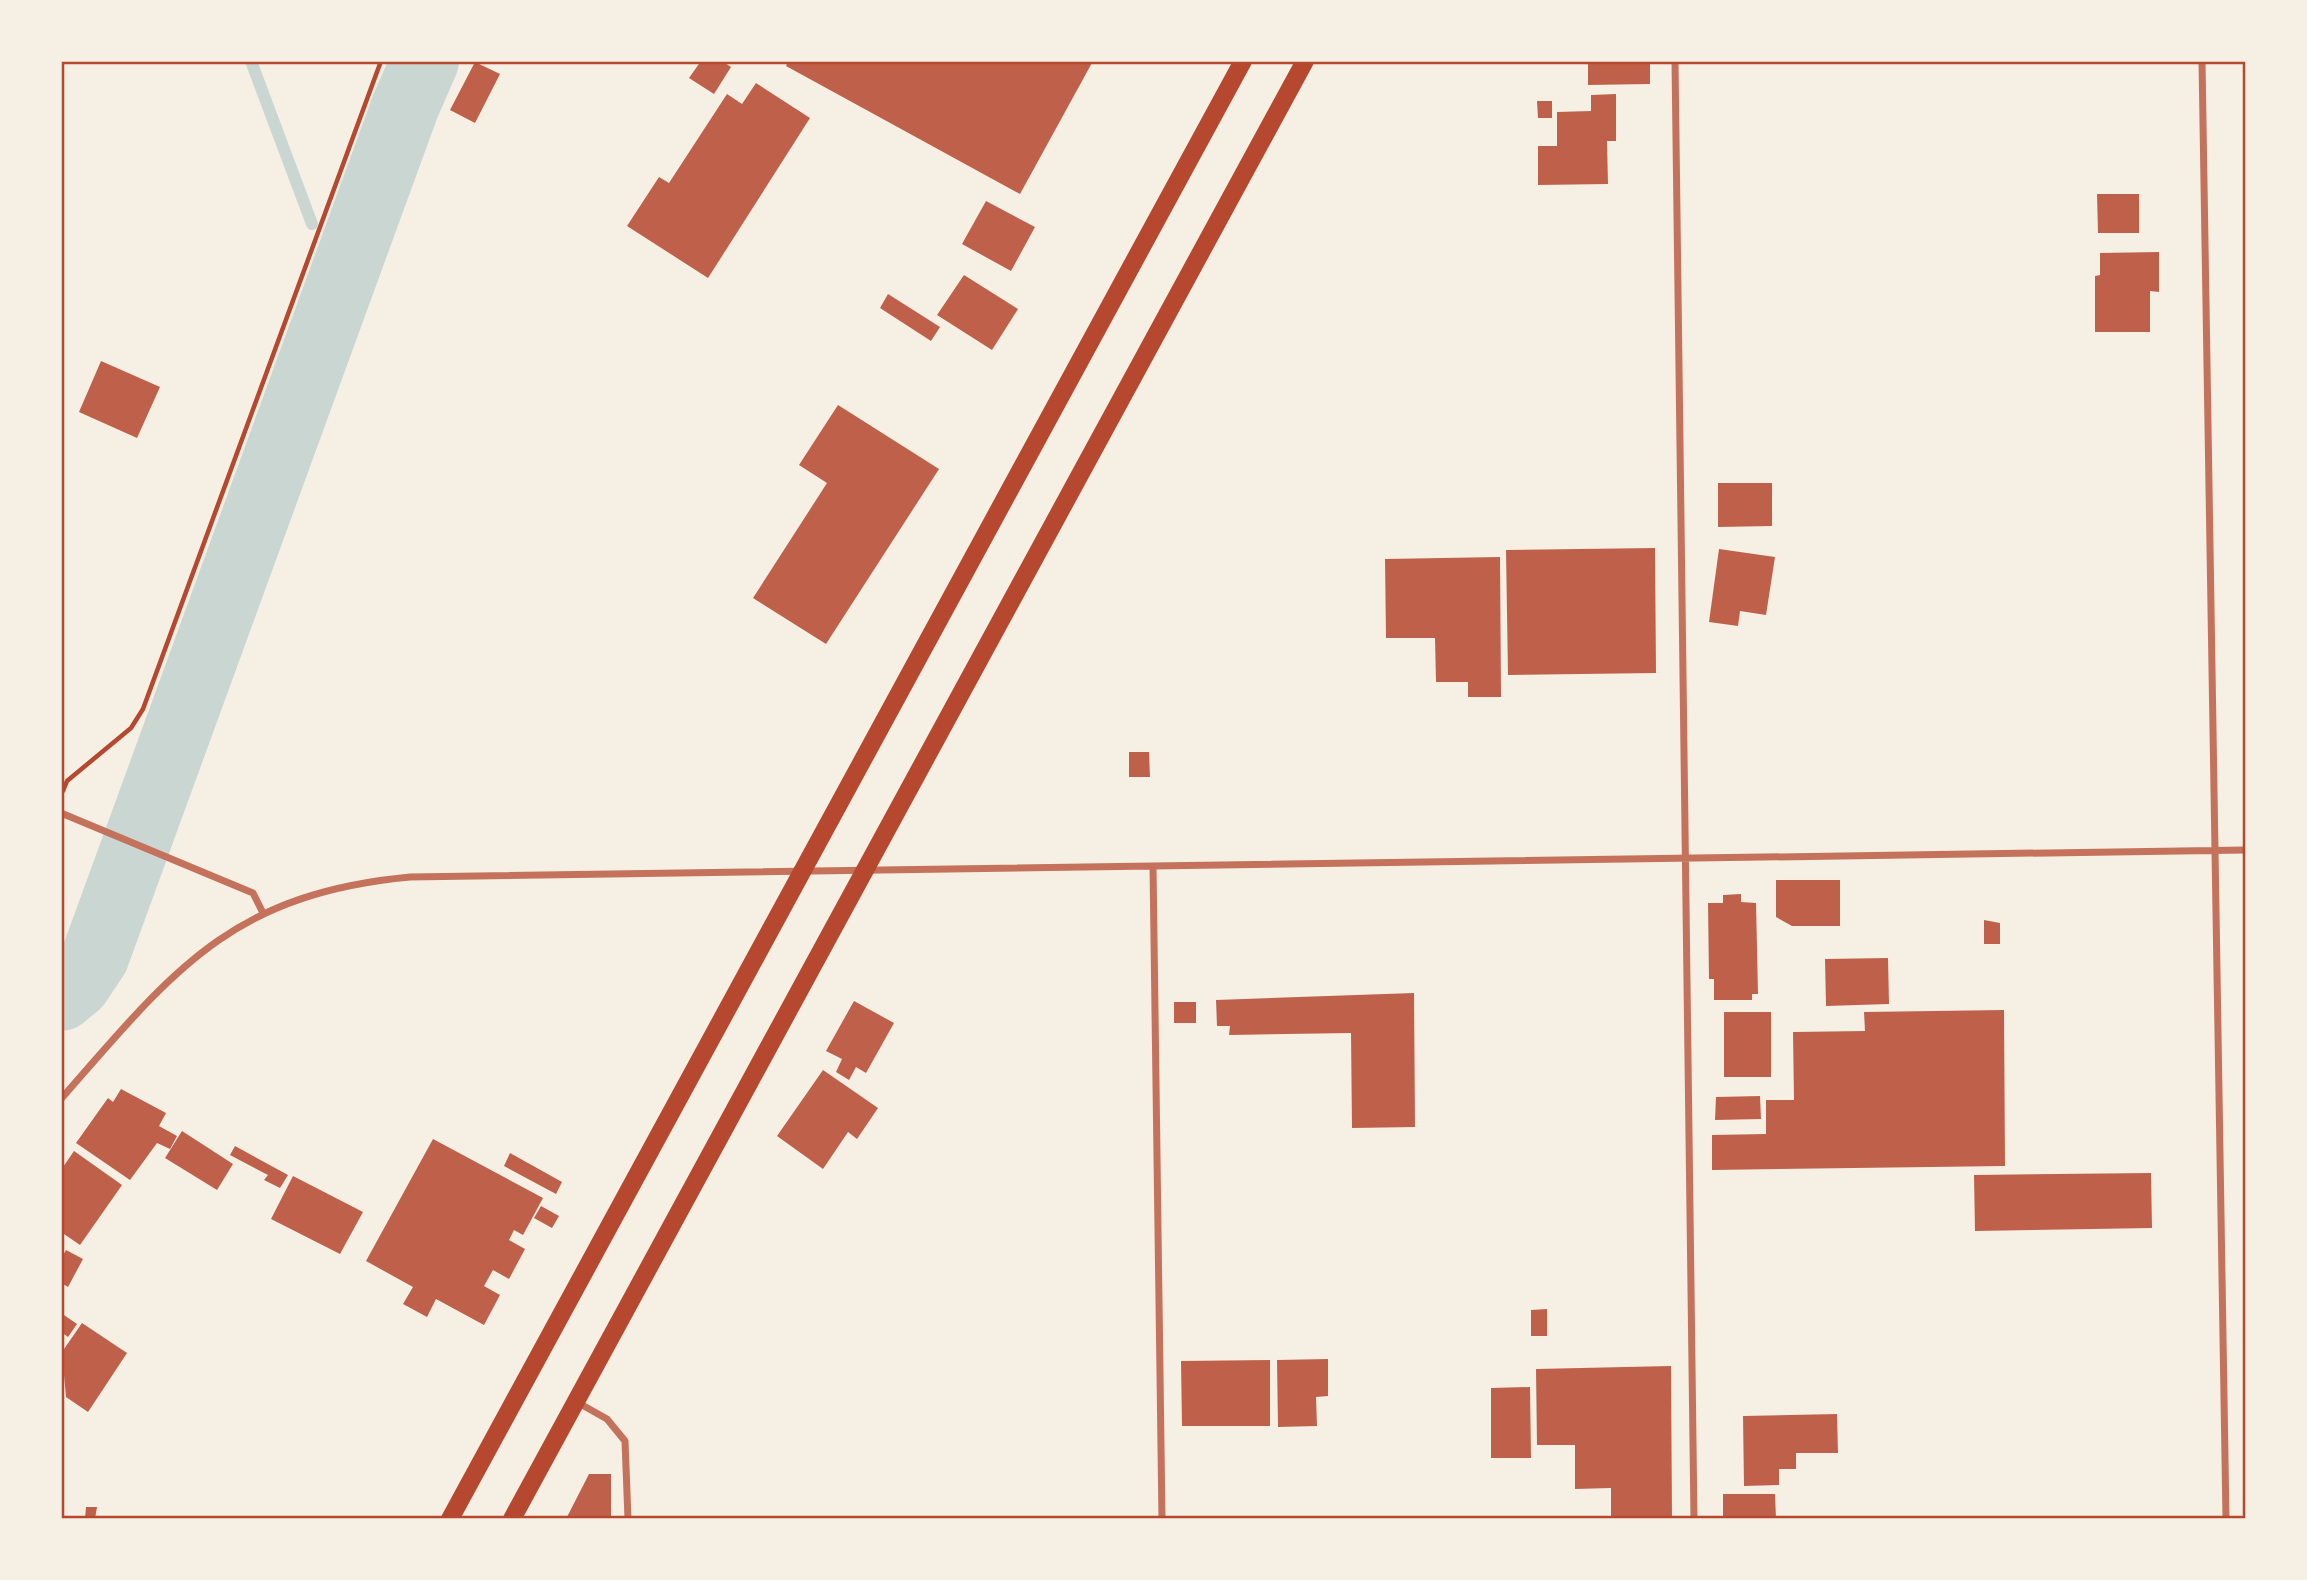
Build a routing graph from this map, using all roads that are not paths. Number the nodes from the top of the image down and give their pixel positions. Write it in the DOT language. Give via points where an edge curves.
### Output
graph roads {
  1 [pos="1243,61"];
  2 [pos="1305,61"];
  3 [pos="1675,61"];
  4 [pos="2202,61"];
  5 [pos="63,814"];
  6 [pos="2246,850"];
  7 [pos="2216,851"];
  8 [pos="1686,858"];
  9 [pos="1153,866"];
  10 [pos="865,870"];
  11 [pos="803,871"];
  12 [pos="263,913"];
  13 [pos="61,1099"];
  14 [pos="574,1401"];
  15 [pos="450,1519"];
  16 [pos="512,1519"];
  17 [pos="628,1519"];
  18 [pos="1162,1519"];
  19 [pos="1694,1519"];
  20 [pos="2226,1519"];
  1 -- 11 [label="main road"];
  2 -- 10 [label="main road"];
  3 -- 8 [label="street"];
  4 -- 7 [label="street"];
  5 -- 12 [label="street" via="253,892"];
  6 -- 7 [label="street"];
  7 -- 8 [label="street"];
  7 -- 20 [label="street"];
  8 -- 9 [label="street"];
  8 -- 19 [label="street"];
  9 -- 10 [label="street"];
  9 -- 18 [label="street"];
  10 -- 11 [label="street"];
  10 -- 14 [label="main road"];
  11 -- 12 [label="street" via="410,877 323,890"];
  11 -- 15 [label="main road"];
  12 -- 13 [label="street" via="204,949 170,977"];
  14 -- 16 [label="main road"];
  14 -- 17 [label="street" via="607,1419 625,1440"];
}
